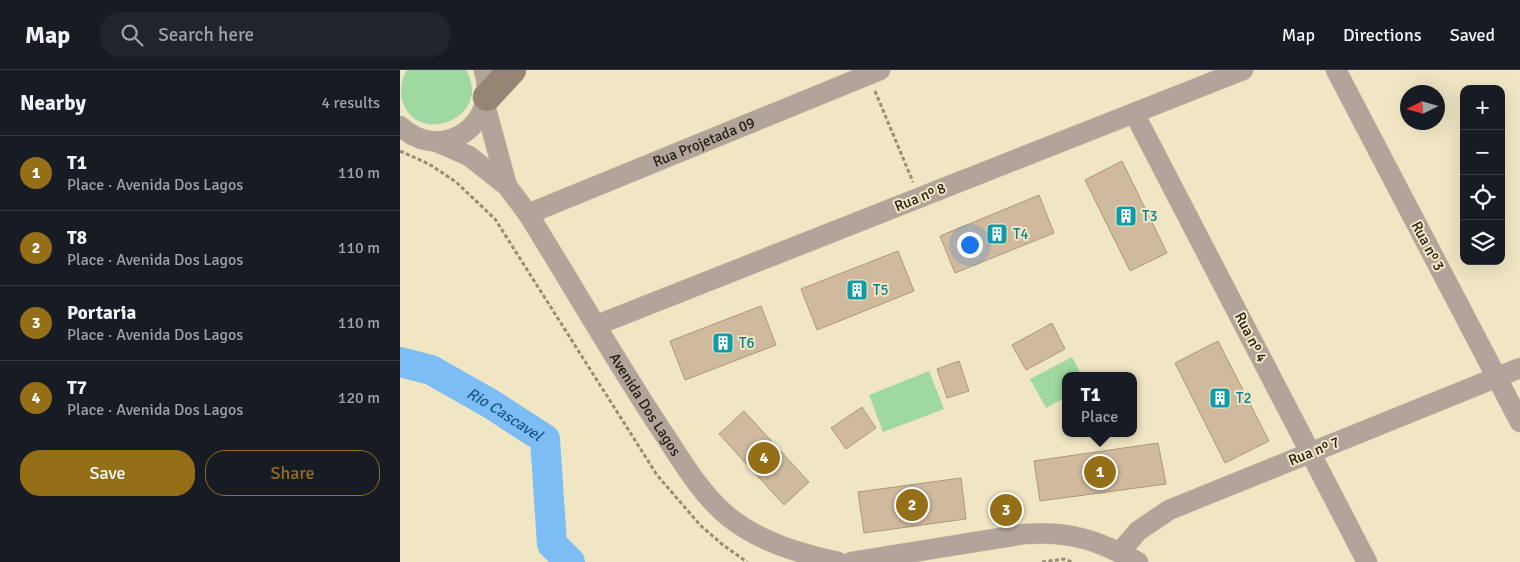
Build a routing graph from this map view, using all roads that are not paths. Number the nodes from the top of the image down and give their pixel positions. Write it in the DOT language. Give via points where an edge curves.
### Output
graph roads {
  1 [pos="484,70"];
  2 [pos="512,70"];
  3 [pos="1243,70"];
  4 [pos="1336,70"];
  5 [pos="874,72"];
  6 [pos="486,101"];
  7 [pos="1134,113"];
  8 [pos="402,130"];
  9 [pos="437,142"];
  10 [pos="507,186"];
  11 [pos="528,214"];
  12 [pos="597,325"];
  13 [pos="1520,368"];
  14 [pos="1496,377"];
  15 [pos="1520,422"];
  16 [pos="1310,452"];
  17 [pos="1120,552"];
  18 [pos="838,562"];
  19 [pos="851,562"];
  20 [pos="1138,562"];
  21 [pos="1367,562"];
  1 -- 6 [label="street"];
  2 -- 6 [label="street"];
  3 -- 7 [label="street, Rua nº 8"];
  4 -- 14 [label="street, Rua nº 3"];
  5 -- 11 [label="street, Rua Projetada 09"];
  6 -- 9 [label="street" via="482,114 470,129 455,138"];
  6 -- 10 [label="street"];
  7 -- 12 [label="street, Rua nº 8"];
  7 -- 16 [label="street, Rua nº 4"];
  8 -- 9 [label="street" via="422,140"];
  9 -- 10 [label="street" via="469,156"];
  10 -- 11 [label="street, Avenida Dos Lagos"];
  11 -- 12 [label="street, Avenida Dos Lagos"];
  12 -- 18 [label="street, Avenida Dos Lagos" via="643,403 697,483 728,517 757,537 798,553"];
  13 -- 14 [label="street, Rua nº 7"];
  14 -- 15 [label="street, Rua nº 3"];
  14 -- 16 [label="street, Rua nº 7"];
  16 -- 17 [label="street, Rua nº 7" via="1169,510 1138,531"];
  16 -- 21 [label="street, Rua nº 4"];
  17 -- 19 [label="street" via="1090,539 1050,533"];
  17 -- 20 [label="street"];
}
